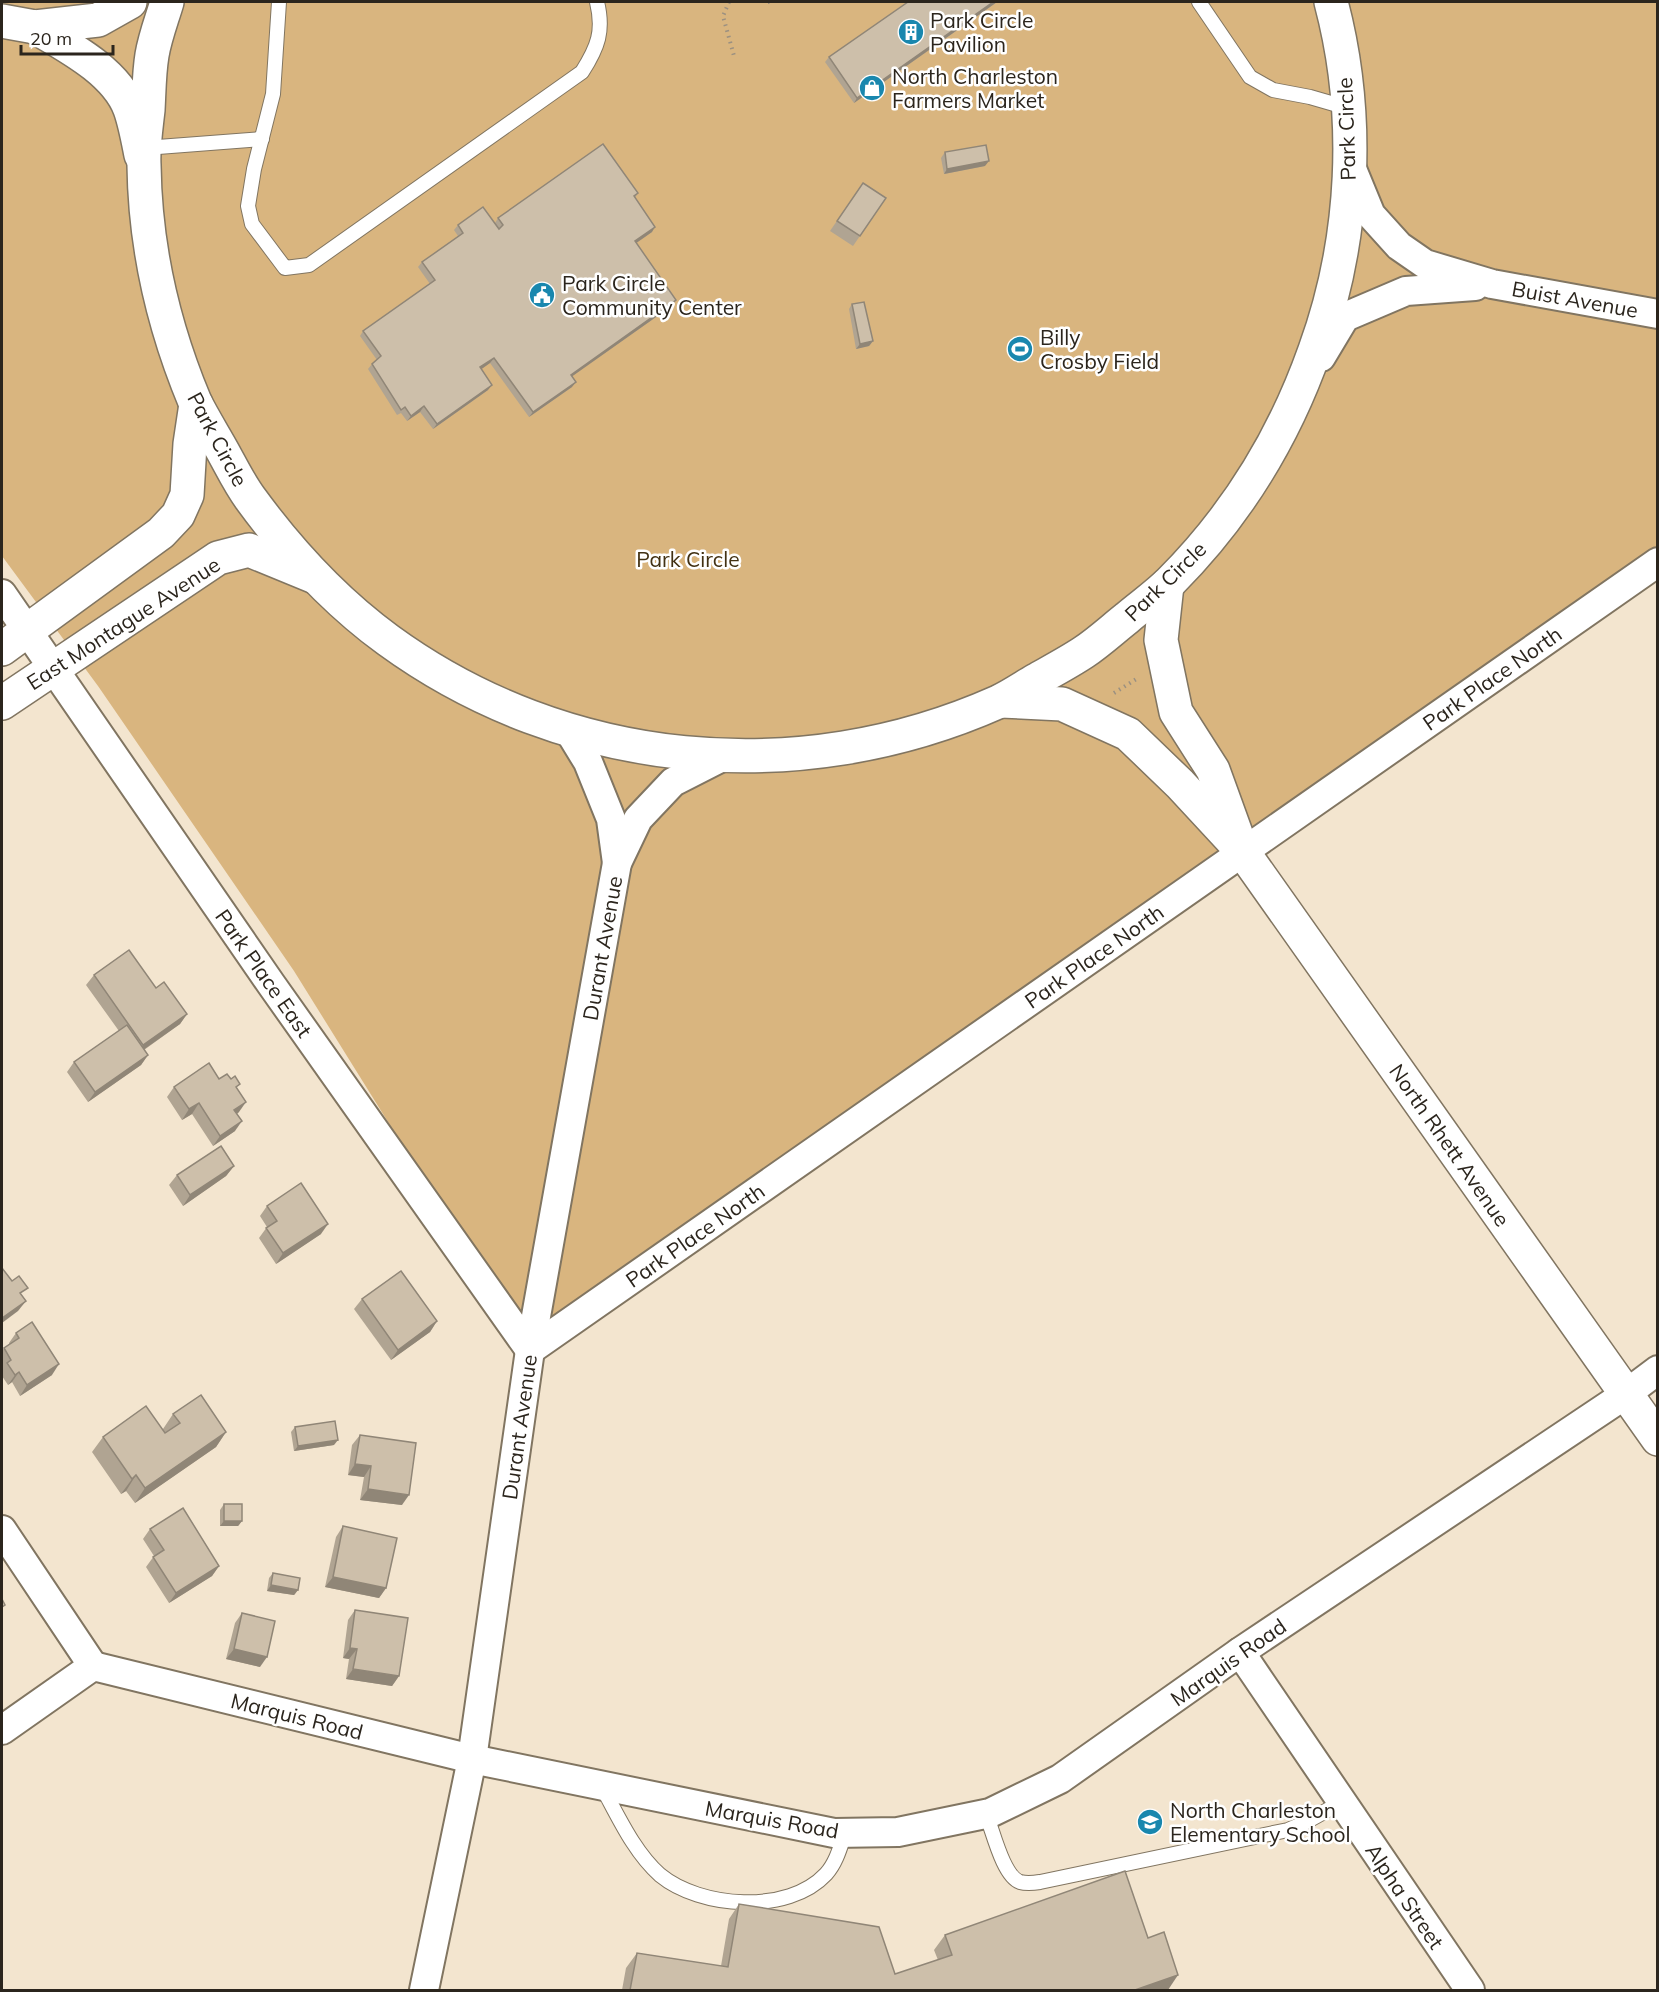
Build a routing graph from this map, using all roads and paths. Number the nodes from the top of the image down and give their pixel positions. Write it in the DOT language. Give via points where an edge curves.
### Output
graph roads {
  1 [pos="130,2"];
  2 [pos="167,2"];
  3 [pos="279,2"];
  4 [pos="597,2"];
  5 [pos="729,2"];
  6 [pos="768,2"];
  7 [pos="774,2"];
  8 [pos="1198,2"];
  9 [pos="1331,2"];
  10 [pos="2,21"];
  11 [pos="35,27"];
  12 [pos="734,56"];
  13 [pos="1348,108"];
  14 [pos="262,139"];
  15 [pos="144,156"];
  16 [pos="1350,164"];
  17 [pos="1492,284"];
  18 [pos="1658,314"];
  19 [pos="1300,392"];
  20 [pos="196,404"];
  21 [pos="1653,575"];
  22 [pos="315,577"];
  23 [pos="1167,585"];
  24 [pos="2,594"];
  25 [pos="14,640"];
  26 [pos="52,667"];
  27 [pos="1146,672"];
  28 [pos="1109,697"];
  29 [pos="1001,700"];
  30 [pos="2,703"];
  31 [pos="569,731"];
  32 [pos="722,757"];
  33 [pos="1243,852"];
  34 [pos="617,863"];
  35 [pos="530,1350"];
  36 [pos="1658,1370"];
  37 [pos="1626,1394"];
  38 [pos="1658,1439"];
  39 [pos="2,1530"];
  40 [pos="1240,1652"];
  41 [pos="93,1666"];
  42 [pos="2,1730"];
  43 [pos="472,1759"];
  44 [pos="602,1785"];
  45 [pos="1342,1802"];
  46 [pos="986,1814"];
  47 [pos="845,1833"];
  48 [pos="424,1990"];
  49 [pos="1470,1990"];
  1 -- 11 [label="main road" via="98,20"];
  2 -- 15 [label="main road, Park Circle" via="152,55"];
  3 -- 14 [label="lane" via="273,94"];
  4 -- 14 [label="lane" via="600,36 582,72 309,265 285,268 252,224 248,206"];
  5 -- 12 [label="path" via="723,16"];
  6 -- 7 [label="path"];
  8 -- 13 [label="lane" via="1250,76 1273,90"];
  9 -- 13 [label="main road, Park Circle"];
  10 -- 11 [label="main road"];
  11 -- 15 [label="main road" via="79,53 110,79 130,109"];
  13 -- 16 [label="main road, Park Circle"];
  14 -- 15 [label="lane"];
  15 -- 20 [label="main road, Park Circle" via="150,246 168,327"];
  16 -- 17 [label="street, Buist Avenue" via="1371,215 1399,246 1425,264"];
  16 -- 19 [label="main road, Park Circle" via="1344,242 1327,318"];
  17 -- 18 [label="street, Buist Avenue"];
  17 -- 19 [label="street, Buist Avenue" via="1406,291 1344,317"];
  19 -- 23 [label="main road, Park Circle" via="1264,462 1220,527"];
  20 -- 22 [label="main road, Park Circle" via="248,496"];
  20 -- 25 [label="main road" via="187,495 178,515 161,533"];
  21 -- 33 [label="street, Park Place North"];
  22 -- 26 [label="main road, East Montague Avenue" via="249,550 218,558"];
  22 -- 31 [label="main road, Park Circle" via="389,641 446,678 506,708"];
  23 -- 29 [label="main road, Park Circle" via="1088,650"];
  23 -- 33 [label="main road, North Rhett Avenue" via="1161,640 1176,712 1213,770"];
  24 -- 25 [label="street, Park Place East"];
  25 -- 26 [label="street, Park Place East"];
  26 -- 30 [label="main road, East Montague Avenue"];
  26 -- 35 [label="street, Park Place East"];
  27 -- 28 [label="path"];
  29 -- 32 [label="main road, Park Circle" via="934,727 864,745 793,755"];
  29 -- 33 [label="main road, North Rhett Avenue" via="1062,704 1128,734"];
  31 -- 32 [label="main road, Park Circle" via="659,751"];
  31 -- 34 [label="street, Durant Avenue" via="588,762 611,819"];
  32 -- 34 [label="street, Durant Avenue" via="673,782 638,819"];
  33 -- 35 [label="street, Park Place North"];
  33 -- 37 [label="main road, North Rhett Avenue"];
  34 -- 35 [label="street, Durant Avenue"];
  35 -- 43 [label="street, Durant Avenue"];
  36 -- 37 [label="street, Marquis Road"];
  37 -- 38 [label="main road, North Rhett Avenue"];
  37 -- 40 [label="street, Marquis Road"];
  39 -- 41 [label="street"];
  40 -- 45 [label="street, Alpha Street"];
  40 -- 46 [label="street, Marquis Road" via="1060,1779"];
  41 -- 42 [label="street"];
  41 -- 43 [label="street, Marquis Road"];
  43 -- 44 [label="street, Marquis Road"];
  43 -- 48 [label="street, Durant Avenue"];
  44 -- 47 [label="street, Marquis Road"];
  44 -- 47 [label="lane" via="626,1830 659,1874 677,1887 702,1896 766,1902 787,1898 825,1875 835,1863"];
  45 -- 46 [label="lane" via="1288,1830 1026,1883 1010,1875"];
  45 -- 49 [label="street, Alpha Street"];
  46 -- 47 [label="street, Marquis Road" via="898,1832"];
}
